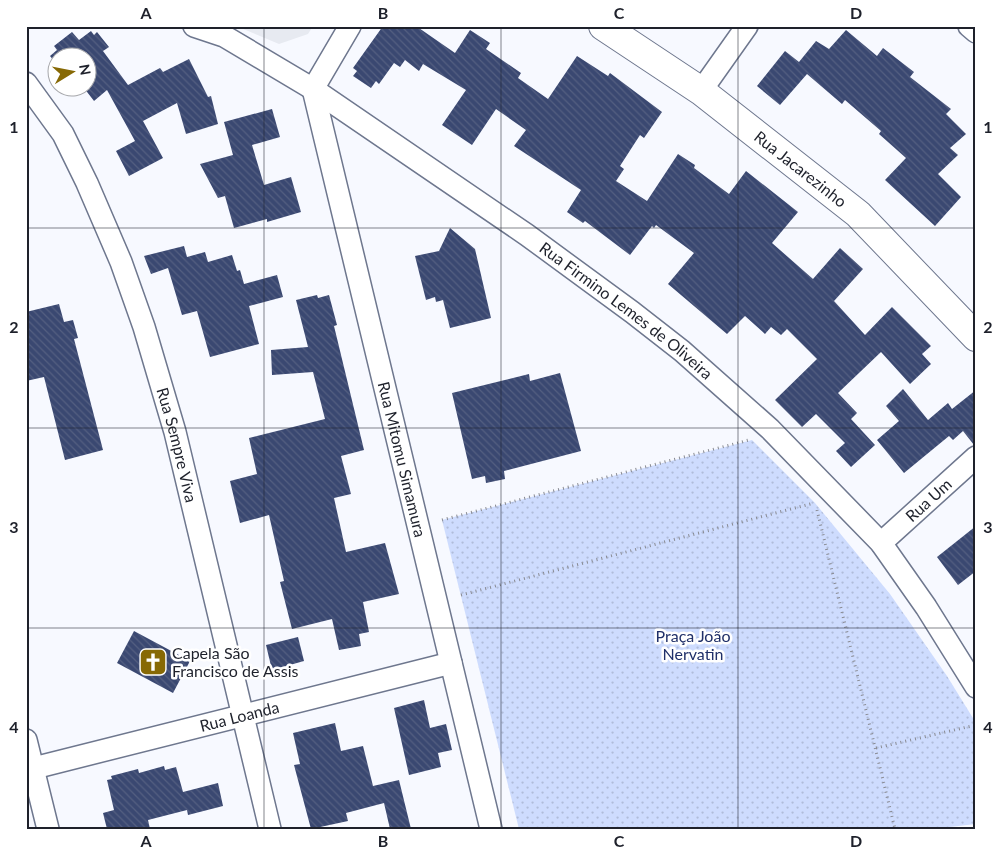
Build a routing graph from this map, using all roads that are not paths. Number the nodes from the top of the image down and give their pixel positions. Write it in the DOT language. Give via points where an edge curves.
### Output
graph roads {
  1 [pos="194,26"];
  2 [pos="350,26"];
  3 [pos="603,26"];
  4 [pos="748,26"];
  5 [pos="969,26"];
  6 [pos="976,32"];
  7 [pos="26,83"];
  8 [pos="313,89"];
  9 [pos="701,92"];
  10 [pos="976,337"];
  11 [pos="976,457"];
  12 [pos="881,543"];
  13 [pos="451,663"];
  14 [pos="976,687"];
  15 [pos="242,714"];
  16 [pos="26,740"];
  17 [pos="30,769"];
  18 [pos="48,829"];
  19 [pos="270,829"];
  20 [pos="491,829"];
  1 -- 8 [label="street, Rua Firmino Lemes de Oliveira" via="224,36"];
  2 -- 8 [label="street"];
  3 -- 9 [label="street, Rua Jacarezinho"];
  4 -- 9 [label="street"];
  5 -- 6 [label="street"];
  7 -- 15 [label="street, Rua Sempre Viva" via="63,134 87,183 121,262 144,327 175,432"];
  8 -- 12 [label="street, Rua Firmino Lemes de Oliveira" via="527,235 657,331 770,429"];
  8 -- 13 [label="street, Rua Mitomu Simamura"];
  9 -- 10 [label="street, Rua Jacarezinho" via="858,214"];
  11 -- 12 [label="street, Rua Um"];
  12 -- 14 [label="street, Rua Firmino Lemes de Oliveira"];
  13 -- 15 [label="street, Rua Loanda"];
  13 -- 20 [label="street, Rua Mitomu Simamura"];
  15 -- 17 [label="street, Rua Loanda"];
  15 -- 19 [label="street, Rua Sempre Viva"];
  16 -- 17 [label="street"];
  17 -- 18 [label="street"];
}
